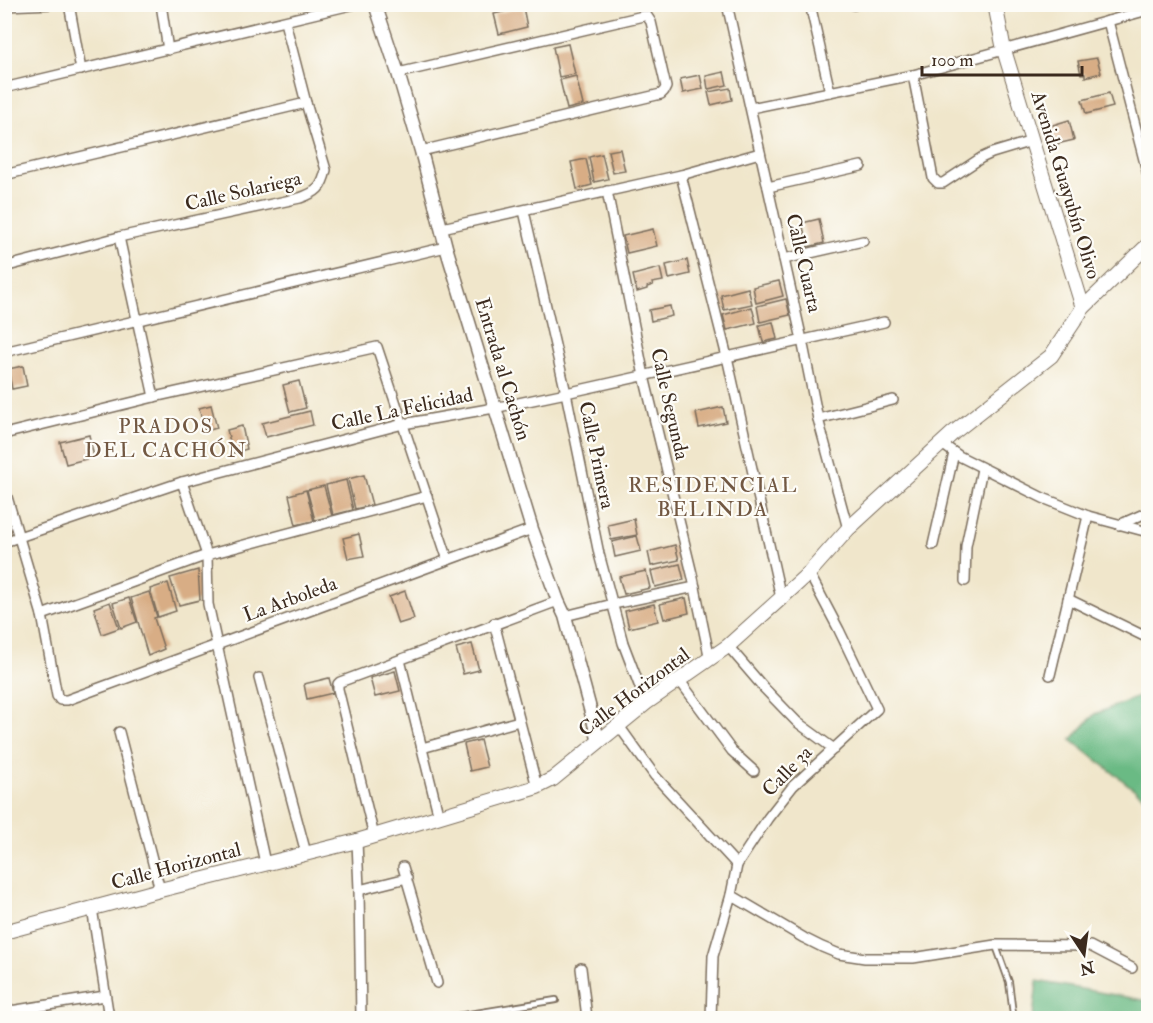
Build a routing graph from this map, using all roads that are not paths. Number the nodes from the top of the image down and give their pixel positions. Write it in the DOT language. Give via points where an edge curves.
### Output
graph roads {
  1 [pos="53,4"];
  2 [pos="69,4"];
  3 [pos="161,4"];
  4 [pos="356,4"];
  5 [pos="375,4"];
  6 [pos="728,4"];
  7 [pos="810,4"];
  8 [pos="995,4"];
  9 [pos="4,6"];
  10 [pos="1149,10"];
  11 [pos="1108,21"];
  12 [pos="285,22"];
  13 [pos="168,50"];
  14 [pos="1004,50"];
  15 [pos="81,70"];
  16 [pos="398,73"];
  17 [pos="913,75"];
  18 [pos="4,88"];
  19 [pos="830,92"];
  20 [pos="306,103"];
  21 [pos="751,108"];
  22 [pos="1032,141"];
  23 [pos="422,150"];
  24 [pos="760,153"];
  25 [pos="861,166"];
  26 [pos="4,175"];
  27 [pos="681,175"];
  28 [pos="1149,175"];
  29 [pos="768,187"];
  30 [pos="607,192"];
  31 [pos="524,211"];
  32 [pos="442,228"];
  33 [pos="119,237"];
  34 [pos="863,241"];
  35 [pos="1149,245"];
  36 [pos="446,247"];
  37 [pos="784,259"];
  38 [pos="4,267"];
  39 [pos="1083,308"];
  40 [pos="137,320"];
  41 [pos="884,322"];
  42 [pos="802,340"];
  43 [pos="4,352"];
  44 [pos="727,357"];
  45 [pos="644,376"];
  46 [pos="566,393"];
  47 [pos="154,396"];
  48 [pos="894,400"];
  49 [pos="494,408"];
  50 [pos="818,419"];
  51 [pos="403,424"];
  52 [pos="4,434"];
  53 [pos="942,444"];
  54 [pos="954,453"];
  55 [pos="982,469"];
  56 [pos="182,482"];
  57 [pos="4,487"];
  58 [pos="427,496"];
  59 [pos="1149,512"];
  60 [pos="1088,516"];
  61 [pos="1119,525"];
  62 [pos="532,529"];
  63 [pos="848,529"];
  64 [pos="1149,532"];
  65 [pos="20,537"];
  66 [pos="4,542"];
  67 [pos="933,545"];
  68 [pos="207,555"];
  69 [pos="448,560"];
  70 [pos="809,573"];
  71 [pos="965,581"];
  72 [pos="695,587"];
  73 [pos="781,598"];
  74 [pos="1068,599"];
  75 [pos="558,601"];
  76 [pos="613,604"];
  77 [pos="42,615"];
  78 [pos="565,616"];
  79 [pos="494,623"];
  80 [pos="1149,638"];
  81 [pos="216,644"];
  82 [pos="728,646"];
  83 [pos="400,660"];
  84 [pos="710,660"];
  85 [pos="1050,675"];
  86 [pos="260,678"];
  87 [pos="680,681"];
  88 [pos="646,703"];
  89 [pos="519,721"];
  90 [pos="619,726"];
  91 [pos="119,732"];
  92 [pos="599,742"];
  93 [pos="422,748"];
  94 [pos="834,749"];
  95 [pos="754,771"];
  96 [pos="537,787"];
  97 [pos="439,817"];
  98 [pos="374,836"];
  99 [pos="357,841"];
  100 [pos="306,853"];
  101 [pos="265,863"];
  102 [pos="737,865"];
  103 [pos="404,867"];
  104 [pos="407,878"];
  105 [pos="160,890"];
  106 [pos="359,890"];
  107 [pos="731,895"];
  108 [pos="92,908"];
  109 [pos="4,932"];
  110 [pos="995,945"];
  111 [pos="581,968"];
  112 [pos="1132,968"];
  113 [pos="437,983"];
  114 [pos="105,996"];
  115 [pos="556,1000"];
  116 [pos="4,1012"];
  117 [pos="109,1018"];
  118 [pos="361,1018"];
  119 [pos="446,1018"];
  120 [pos="587,1018"];
  121 [pos="711,1018"];
  122 [pos="1013,1018"];
  1 -- 9 [label="street"];
  2 -- 15 [label="street"];
  3 -- 13 [label="street"];
  4 -- 12 [label="street"];
  5 -- 16 [label="street, Entrada al Cachón"];
  6 -- 21 [label="street, Calle Cuarta"];
  7 -- 19 [label="street"];
  8 -- 14 [label="main road, Avenida Guayubín Olivo"];
  10 -- 11 [label="street"];
  11 -- 14 [label="street"];
  11 -- 28 [label="street"];
  12 -- 13 [label="street"];
  12 -- 20 [label="street, Calle Solariega"];
  13 -- 15 [label="street"];
  14 -- 17 [label="street"];
  14 -- 22 [label="main road, Avenida Guayubín Olivo"];
  15 -- 18 [label="street"];
  16 -- 23 [label="street, Entrada al Cachón"];
  16 -- 23 [label="street" via="643,15 651,22 666,87 661,94"];
  17 -- 19 [label="street"];
  17 -- 22 [label="street" via="933,178 938,183 992,153"];
  19 -- 21 [label="street"];
  20 -- 26 [label="street"];
  20 -- 33 [label="street, Calle Solariega" via="326,170 319,189 311,195"];
  21 -- 24 [label="street, Calle Cuarta"];
  22 -- 39 [label="main road, Avenida Guayubín Olivo"];
  23 -- 32 [label="street, Entrada al Cachón"];
  24 -- 27 [label="street"];
  24 -- 29 [label="street, Calle Cuarta"];
  25 -- 29 [label="street"];
  27 -- 30 [label="street"];
  27 -- 44 [label="street"];
  29 -- 37 [label="street, Calle Cuarta"];
  30 -- 31 [label="street"];
  30 -- 45 [label="street, Calle Segunda"];
  31 -- 32 [label="street"];
  31 -- 46 [label="street, Calle Primera"];
  32 -- 36 [label="street, Entrada al Cachón"];
  33 -- 38 [label="street, Calle Solariega"];
  33 -- 40 [label="street"];
  34 -- 37 [label="street"];
  35 -- 39 [label="main road, Calle Horizontal"];
  36 -- 40 [label="street"];
  36 -- 49 [label="street, Entrada al Cachón"];
  37 -- 42 [label="street, Calle Cuarta"];
  39 -- 53 [label="main road, Calle Horizontal" via="1051,356"];
  40 -- 43 [label="street"];
  40 -- 47 [label="street"];
  41 -- 42 [label="street, Calle La Felicidad"];
  42 -- 44 [label="street, Calle La Felicidad"];
  42 -- 50 [label="street, Calle Cuarta"];
  44 -- 45 [label="street, Calle La Felicidad"];
  44 -- 73 [label="street"];
  45 -- 46 [label="street, Calle La Felicidad"];
  45 -- 72 [label="street, Calle Segunda"];
  46 -- 49 [label="street, Calle La Felicidad"];
  46 -- 76 [label="street, Calle Primera"];
  47 -- 51 [label="street" via="378,347"];
  47 -- 52 [label="street"];
  48 -- 50 [label="street"];
  49 -- 51 [label="street, Calle La Felicidad"];
  49 -- 62 [label="street, Entrada al Cachón"];
  50 -- 63 [label="street, Calle Cuarta"];
  51 -- 56 [label="street, Calle La Felicidad"];
  51 -- 58 [label="street"];
  53 -- 54 [label="street"];
  53 -- 63 [label="main road, Calle Horizontal"];
  54 -- 55 [label="street"];
  54 -- 67 [label="street"];
  55 -- 60 [label="street"];
  55 -- 71 [label="street" via="966,546"];
  56 -- 65 [label="street, Calle La Felicidad"];
  56 -- 68 [label="street"];
  57 -- 65 [label="street"];
  58 -- 68 [label="street"];
  58 -- 69 [label="street"];
  59 -- 61 [label="street"];
  60 -- 61 [label="street"];
  60 -- 74 [label="street"];
  61 -- 64 [label="street"];
  62 -- 69 [label="street, La Arboleda"];
  62 -- 75 [label="street, Entrada al Cachón"];
  63 -- 70 [label="main road, Calle Horizontal"];
  65 -- 66 [label="street, Calle La Felicidad"];
  65 -- 77 [label="street"];
  68 -- 77 [label="street"];
  68 -- 81 [label="street" via="208,604"];
  69 -- 81 [label="street, La Arboleda"];
  70 -- 73 [label="main road, Calle Horizontal"];
  70 -- 94 [label="street, Calle 3a" via="877,709"];
  72 -- 76 [label="street"];
  72 -- 84 [label="street, Calle Segunda"];
  73 -- 82 [label="main road, Calle Horizontal"];
  74 -- 80 [label="street"];
  74 -- 85 [label="street"];
  75 -- 78 [label="street, Entrada al Cachón"];
  75 -- 79 [label="street"];
  76 -- 78 [label="street"];
  76 -- 88 [label="street, Calle Primera"];
  77 -- 81 [label="street, La Arboleda" via="60,700"];
  78 -- 92 [label="street, Entrada al Cachón"];
  79 -- 83 [label="street"];
  79 -- 89 [label="street"];
  81 -- 101 [label="street"];
  82 -- 84 [label="main road, Calle Horizontal"];
  82 -- 94 [label="street" via="797,722"];
  83 -- 93 [label="street"];
  83 -- 98 [label="street" via="338,684"];
  84 -- 87 [label="main road, Calle Horizontal"];
  86 -- 100 [label="street"];
  87 -- 88 [label="main road, Calle Horizontal"];
  87 -- 95 [label="street" via="732,751"];
  88 -- 90 [label="main road, Calle Horizontal"];
  89 -- 93 [label="street"];
  89 -- 96 [label="street"];
  90 -- 92 [label="main road, Calle Horizontal"];
  90 -- 102 [label="street" via="655,776"];
  91 -- 105 [label="street"];
  92 -- 96 [label="main road, Calle Horizontal" via="553,780"];
  93 -- 97 [label="street"];
  94 -- 102 [label="street, Calle 3a" via="794,786"];
  96 -- 97 [label="main road, Calle Horizontal"];
  97 -- 98 [label="main road, Calle Horizontal"];
  98 -- 99 [label="main road, Calle Horizontal"];
  99 -- 100 [label="main road, Calle Horizontal"];
  99 -- 106 [label="street"];
  100 -- 101 [label="main road, Calle Horizontal"];
  101 -- 105 [label="main road, Calle Horizontal"];
  102 -- 107 [label="street, Calle 3a"];
  103 -- 104 [label="street"];
  104 -- 106 [label="street"];
  104 -- 113 [label="street"];
  105 -- 108 [label="main road, Calle Horizontal"];
  106 -- 118 [label="street"];
  107 -- 110 [label="street" via="839,954 913,958"];
  107 -- 121 [label="street, Calle 3a" via="713,956"];
  108 -- 109 [label="main road, Calle Horizontal"];
  108 -- 114 [label="street"];
  110 -- 112 [label="street" via="1090,946"];
  110 -- 122 [label="lane" via="1009,982"];
  111 -- 120 [label="street"];
  114 -- 116 [label="street"];
  114 -- 117 [label="street"];
  115 -- 119 [label="lane"];
}
